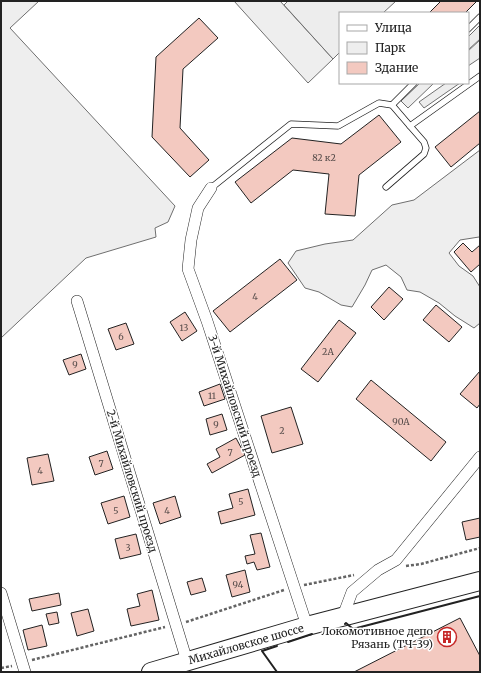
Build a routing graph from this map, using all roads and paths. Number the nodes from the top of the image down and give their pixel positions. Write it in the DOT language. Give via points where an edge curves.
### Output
graph roads {
  1 [pos="480,17"];
  2 [pos="469,28"];
  3 [pos="480,76"];
  4 [pos="413,84"];
  5 [pos="469,84"];
  6 [pos="469,84"];
  7 [pos="392,105"];
  8 [pos="410,126"];
  9 [pos="386,187"];
  10 [pos="212,188"];
  11 [pos="77,301"];
  12 [pos="480,457"];
  13 [pos="480,548"];
  14 [pos="378,570"];
  15 [pos="355,575"];
  16 [pos="480,582"];
  17 [pos="294,587"];
  18 [pos="1,593"];
  19 [pos="343,616"];
  20 [pos="175,625"];
  21 [pos="307,626"];
  22 [pos="186,662"];
  23 [pos="23,667"];
  24 [pos="1,668"];
  25 [pos="151,672"];
  1 -- 2 [label="lane"];
  3 -- 6 [label="lane"];
  4 -- 7 [label="lane"];
  5 -- 8 [label="lane"];
  7 -- 8 [label="lane"];
  7 -- 10 [label="lane" via="379,103 338,126 291,124"];
  8 -- 9 [label="lane" via="424,142 424,154"];
  10 -- 17 [label="street, 3-й Михайловский проезд" via="198,208 190,240 188,269"];
  11 -- 20 [label="street, 2-й Михайловский проезд"];
  12 -- 14 [label="street" via="396,560"];
  13 -- 14 [label="path" via="421,564"];
  14 -- 19 [label="street" via="352,592"];
  15 -- 17 [label="path"];
  16 -- 19 [label="main road, Михайловское шоссе"];
  17 -- 20 [label="path"];
  17 -- 21 [label="street, 3-й Михайловский проезд"];
  18 -- 23 [label="street"];
  19 -- 21 [label="main road, Михайловское шоссе"];
  20 -- 22 [label="street, 2-й Михайловский проезд"];
  20 -- 23 [label="path"];
  21 -- 22 [label="main road, Михайловское шоссе"];
  22 -- 25 [label="main road, Михайловское шоссе"];
  23 -- 24 [label="path"];
}
